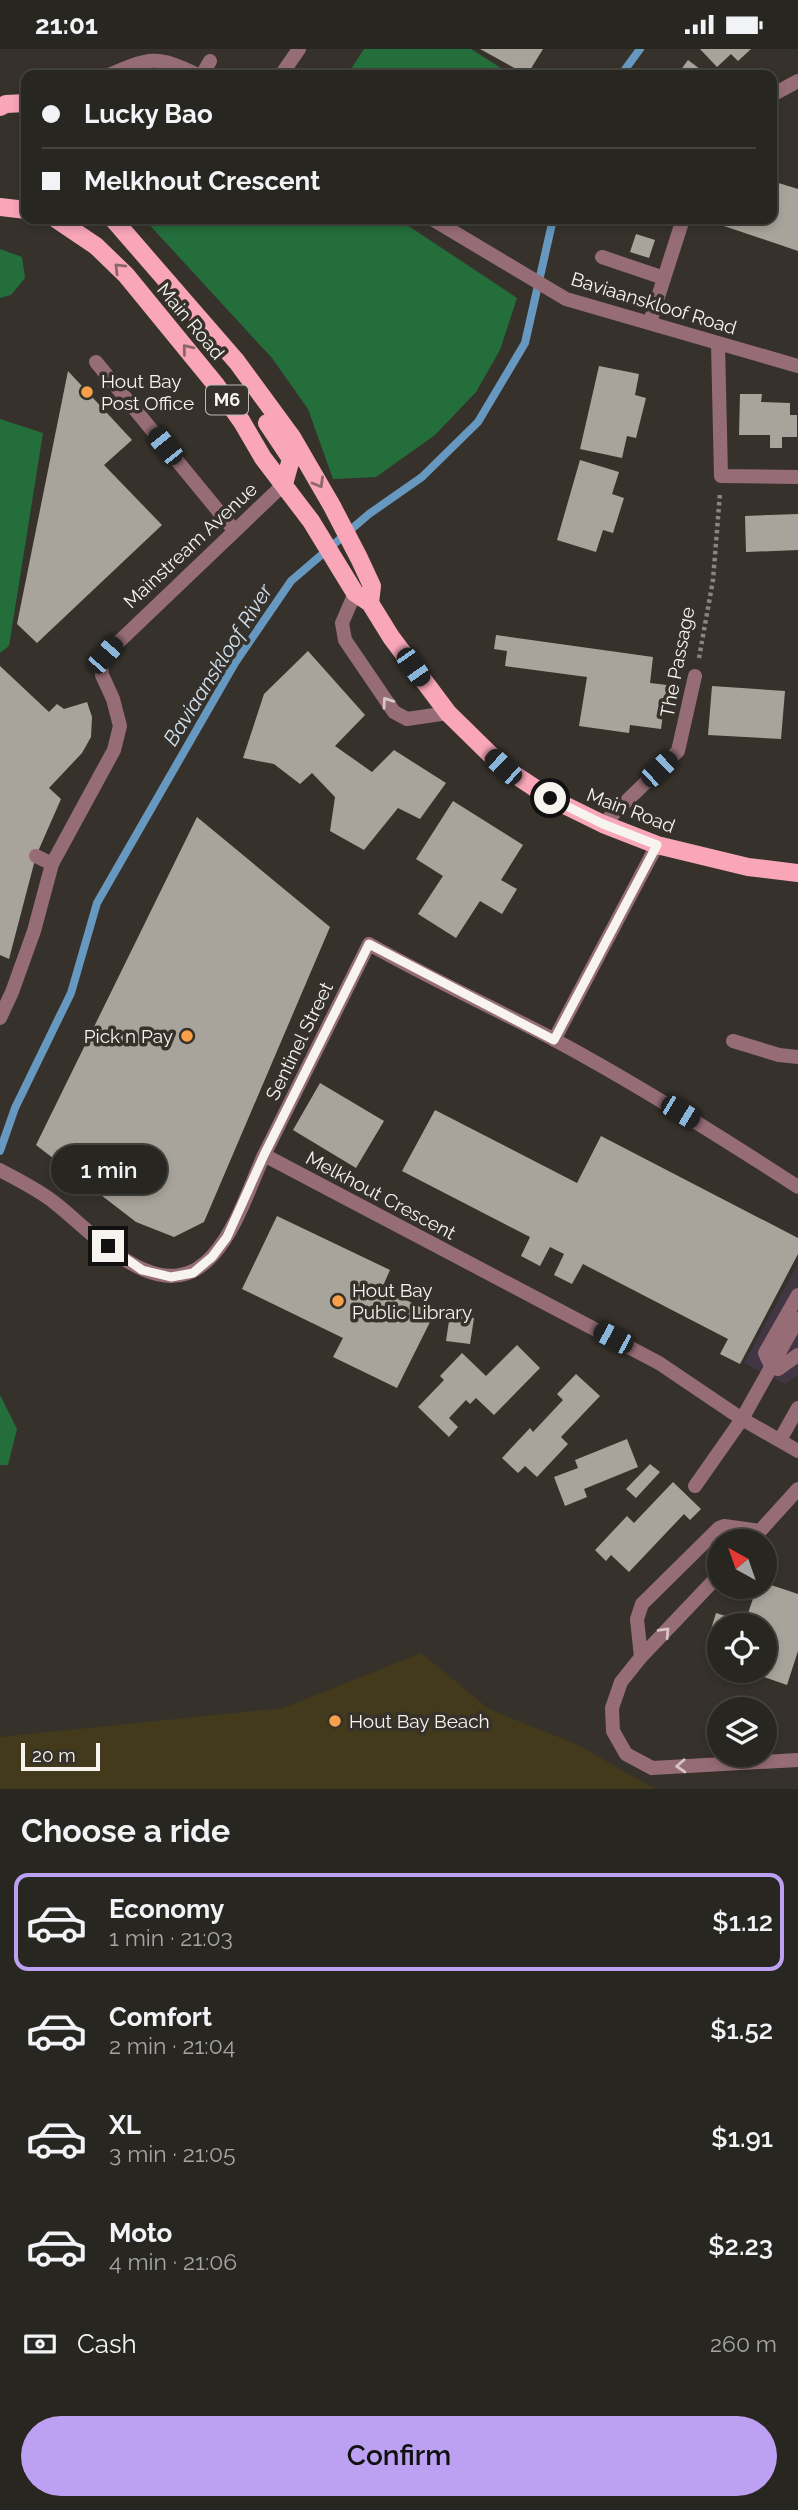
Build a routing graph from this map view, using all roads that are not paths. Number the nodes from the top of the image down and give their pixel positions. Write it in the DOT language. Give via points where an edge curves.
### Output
graph roads {
  1 [pos="299,49"];
  2 [pos="151,61"];
  3 [pos="210,61"];
  4 [pos="120,70"];
  5 [pos="142,70"];
  6 [pos="188,70"];
  7 [pos="204,70"];
  8 [pos="285,70"];
  9 [pos="798,81"];
  10 [pos="777,92"];
  11 [pos="21,103"];
  12 [pos="2,104"];
  13 [pos="0,207"];
  14 [pos="21,209"];
  15 [pos="63,224"];
  16 [pos="117,224"];
  17 [pos="440,224"];
  18 [pos="681,224"];
  19 [pos="601,257"];
  20 [pos="664,278"];
  21 [pos="650,322"];
  22 [pos="718,344"];
  23 [pos="96,362"];
  24 [pos="798,366"];
  25 [pos="254,385"];
  26 [pos="798,477"];
  27 [pos="284,484"];
  28 [pos="234,530"];
  29 [pos="355,593"];
  30 [pos="370,603"];
  31 [pos="695,676"];
  32 [pos="448,713"];
  33 [pos="603,824"];
  34 [pos="657,845"];
  35 [pos="36,856"];
  36 [pos="52,864"];
  37 [pos="798,873"];
  38 [pos="6,989"];
  39 [pos="0,1018"];
  40 [pos="554,1040"];
  41 [pos="733,1041"];
  42 [pos="798,1057"];
  43 [pos="264,1155"];
  44 [pos="0,1170"];
  45 [pos="798,1187"];
  46 [pos="798,1295"];
  47 [pos="798,1319"];
  48 [pos="798,1355"];
  49 [pos="771,1366"];
  50 [pos="798,1408"];
  51 [pos="742,1419"];
  52 [pos="780,1440"];
  53 [pos="798,1451"];
  54 [pos="695,1486"];
  55 [pos="798,1489"];
  56 [pos="761,1529"];
  57 [pos="707,1540"];
  58 [pos="707,1588"];
  59 [pos="641,1657"];
  60 [pos="798,1760"];
  1 -- 8 [label="street"];
  2 -- 4 [label="street"];
  2 -- 5 [label="street"];
  2 -- 6 [label="street"];
  3 -- 7 [label="street"];
  9 -- 10 [label="street"];
  11 -- 12 [label="main road"];
  13 -- 14 [label="main road"];
  27 -- 15 [label="main road, Main Road / M6, one-way" via="216,385 126,275 96,246"];
  16 -- 25 [label="main road, Main Road / M6"];
  17 -- 21 [label="street, Baviaanskloof Road" via="566,299"];
  18 -- 20 [label="street"];
  19 -- 20 [label="street"];
  20 -- 21 [label="street"];
  21 -- 22 [label="street, Baviaanskloof Road"];
  22 -- 24 [label="street, Baviaanskloof Road"];
  22 -- 26 [label="street" via="721,475"];
  23 -- 28 [label="street"];
  25 -- 27 [label="main road" via="253,403 291,459"];
  25 -- 30 [label="main road, Main Road / M6, one-way" via="292,437 332,506 372,586"];
  27 -- 28 [label="street, Mainstream Avenue"];
  27 -- 29 [label="main road, Main Road / M6"];
  28 -- 36 [label="street, Mainstream Avenue" via="105,655 102,675 120,726 114,750"];
  29 -- 30 [label="main road, Main Road / M6"];
  32 -- 29 [label="street, one-way" via="407,719 394,712 345,640 342,623"];
  30 -- 32 [label="main road, Main Road / M6"];
  31 -- 33 [label="street, The Passage" via="678,751"];
  32 -- 33 [label="main road, Main Road / M6" via="503,767 550,798"];
  33 -- 34 [label="main road, Main Road / M6"];
  34 -- 37 [label="main road, Main Road / M6" via="748,867"];
  34 -- 40 [label="street"];
  35 -- 36 [label="street"];
  36 -- 38 [label="street, Mainstream Avenue" via="34,931"];
  38 -- 39 [label="street, Mainstream Avenue"];
  40 -- 43 [label="street, Sentinel Street" via="369,944"];
  40 -- 45 [label="street" via="722,1137"];
  41 -- 42 [label="street"];
  43 -- 44 [label="street" via="227,1237 212,1257 193,1273 171,1277 142,1270 54,1202"];
  43 -- 51 [label="street, Melkhout Crescent" via="659,1363"];
  46 -- 49 [label="street" via="765,1353"];
  47 -- 49 [label="street"];
  48 -- 49 [label="street" via="778,1369"];
  49 -- 51 [label="street"];
  50 -- 52 [label="street"];
  51 -- 52 [label="street, Melkhout Crescent"];
  51 -- 54 [label="street"];
  52 -- 53 [label="street, Melkhout Crescent"];
  55 -- 56 [label="street"];
  57 -- 59 [label="street" via="642,1604 637,1619"];
  59 -- 58 [label="street, one-way"];
  60 -- 59 [label="street, one-way" via="652,1768 626,1754 613,1731 612,1708 621,1682"];
}
